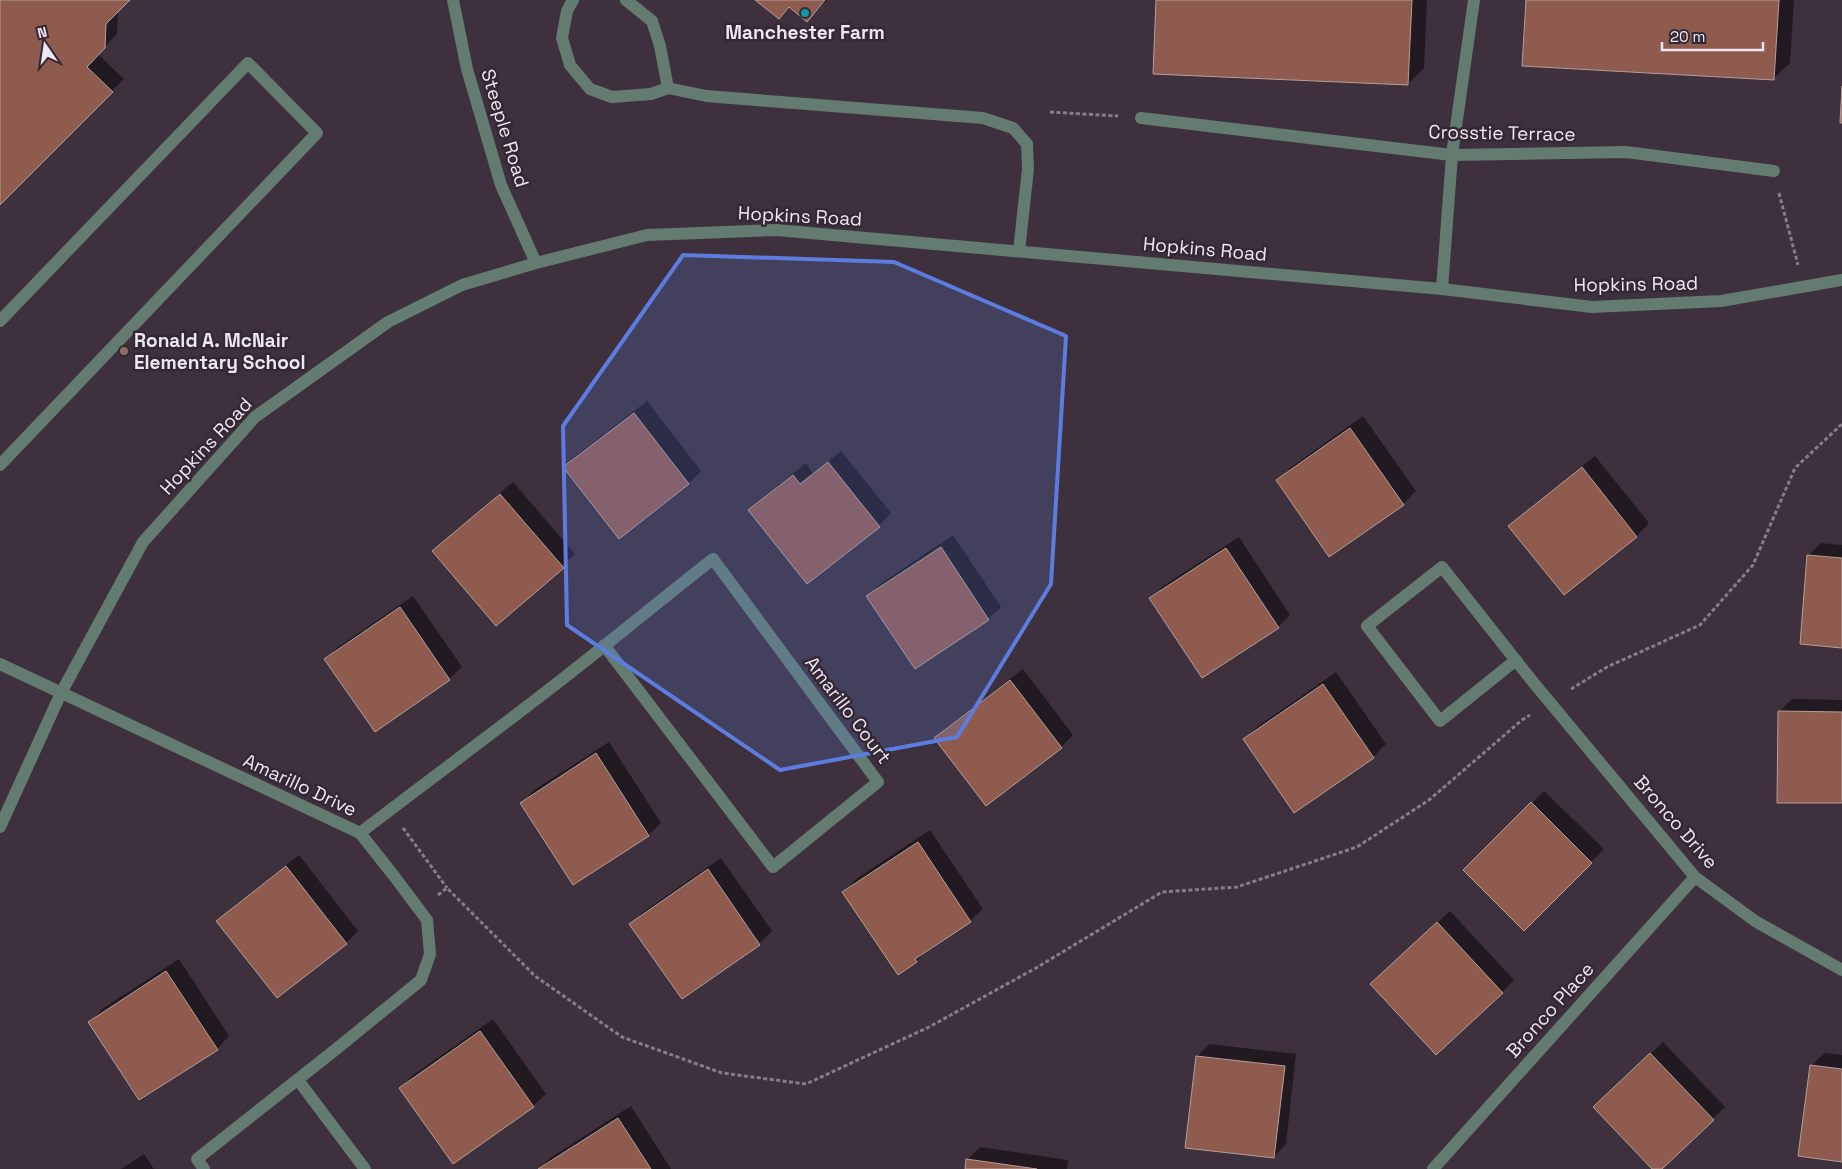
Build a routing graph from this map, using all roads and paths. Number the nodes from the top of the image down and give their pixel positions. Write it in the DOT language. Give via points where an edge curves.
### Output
graph roads {
  1 [pos="453,0"];
  2 [pos="573,0"];
  3 [pos="626,0"];
  4 [pos="1474,0"];
  5 [pos="668,88"];
  6 [pos="1050,112"];
  7 [pos="1141,118"];
  8 [pos="1452,155"];
  9 [pos="1774,171"];
  10 [pos="1019,251"];
  11 [pos="536,263"];
  12 [pos="1842,280"];
  13 [pos="1804,287"];
  14 [pos="1442,289"];
  15 [pos="0,321"];
  16 [pos="1842,424"];
  17 [pos="0,465"];
  18 [pos="604,645"];
  19 [pos="1516,660"];
  20 [pos="0,664"];
  21 [pos="61,693"];
  22 [pos="1550,703"];
  23 [pos="390,810"];
  24 [pos="0,827"];
  25 [pos="360,833"];
  26 [pos="1695,877"];
  27 [pos="447,888"];
  28 [pos="419,909"];
  29 [pos="1842,970"];
  30 [pos="298,1080"];
  31 [pos="204,1169"];
  32 [pos="364,1169"];
  33 [pos="1433,1169"];
  1 -- 11 [label="street, Steeple Road" via="467,69 501,185"];
  2 -- 5 [label="street" via="567,11 562,38 570,65 590,88 612,97 651,94"];
  3 -- 5 [label="street" via="652,22"];
  4 -- 8 [label="street"];
  5 -- 10 [label="street" via="706,96 984,118 1013,128 1026,144 1028,169"];
  6 -- 7 [label="path"];
  7 -- 8 [label="street, Crosstie Terrace"];
  8 -- 9 [label="street, Crosstie Terrace" via="1626,152"];
  8 -- 14 [label="street"];
  9 -- 13 [label="path"];
  10 -- 11 [label="street, Hopkins Road" via="776,230 647,235"];
  10 -- 14 [label="street, Hopkins Road"];
  11 -- 21 [label="street, Hopkins Road" via="462,285 388,322 255,417 143,542"];
  12 -- 13 [label="street, Hopkins Road"];
  13 -- 14 [label="street, Hopkins Road" via="1721,301 1592,307"];
  15 -- 17 [label="street" via="248,63 316,133"];
  16 -- 22 [label="path" via="1795,468 1753,565 1700,625 1607,667"];
  18 -- 18 [label="street, Amarillo Court" via="713,559 878,782 773,866"];
  18 -- 23 [label="street, Amarillo Court"];
  19 -- 19 [label="street, Bronco Drive" via="1442,566 1367,626 1440,720"];
  19 -- 22 [label="street, Bronco Drive"];
  20 -- 21 [label="street, Amarillo Drive"];
  21 -- 24 [label="street, Hopkins Road"];
  21 -- 25 [label="street, Amarillo Drive"];
  22 -- 26 [label="street, Bronco Drive"];
  22 -- 27 [label="path" via="1522,720 1429,800 1356,847 1237,887 1162,892 1036,968 929,1027 806,1084 722,1073 622,1037 535,976"];
  23 -- 25 [label="street, Amarillo Court"];
  23 -- 27 [label="path"];
  25 -- 28 [label="street, Amarillo Drive"];
  26 -- 29 [label="street, Bronco Drive" via="1755,921"];
  26 -- 33 [label="street, Bronco Place"];
  27 -- 28 [label="path"];
  28 -- 30 [label="street, Amarillo Drive" via="427,920 430,954 421,980"];
  30 -- 31 [label="street, Amarillo Drive" via="197,1159"];
  30 -- 32 [label="street"];
}
